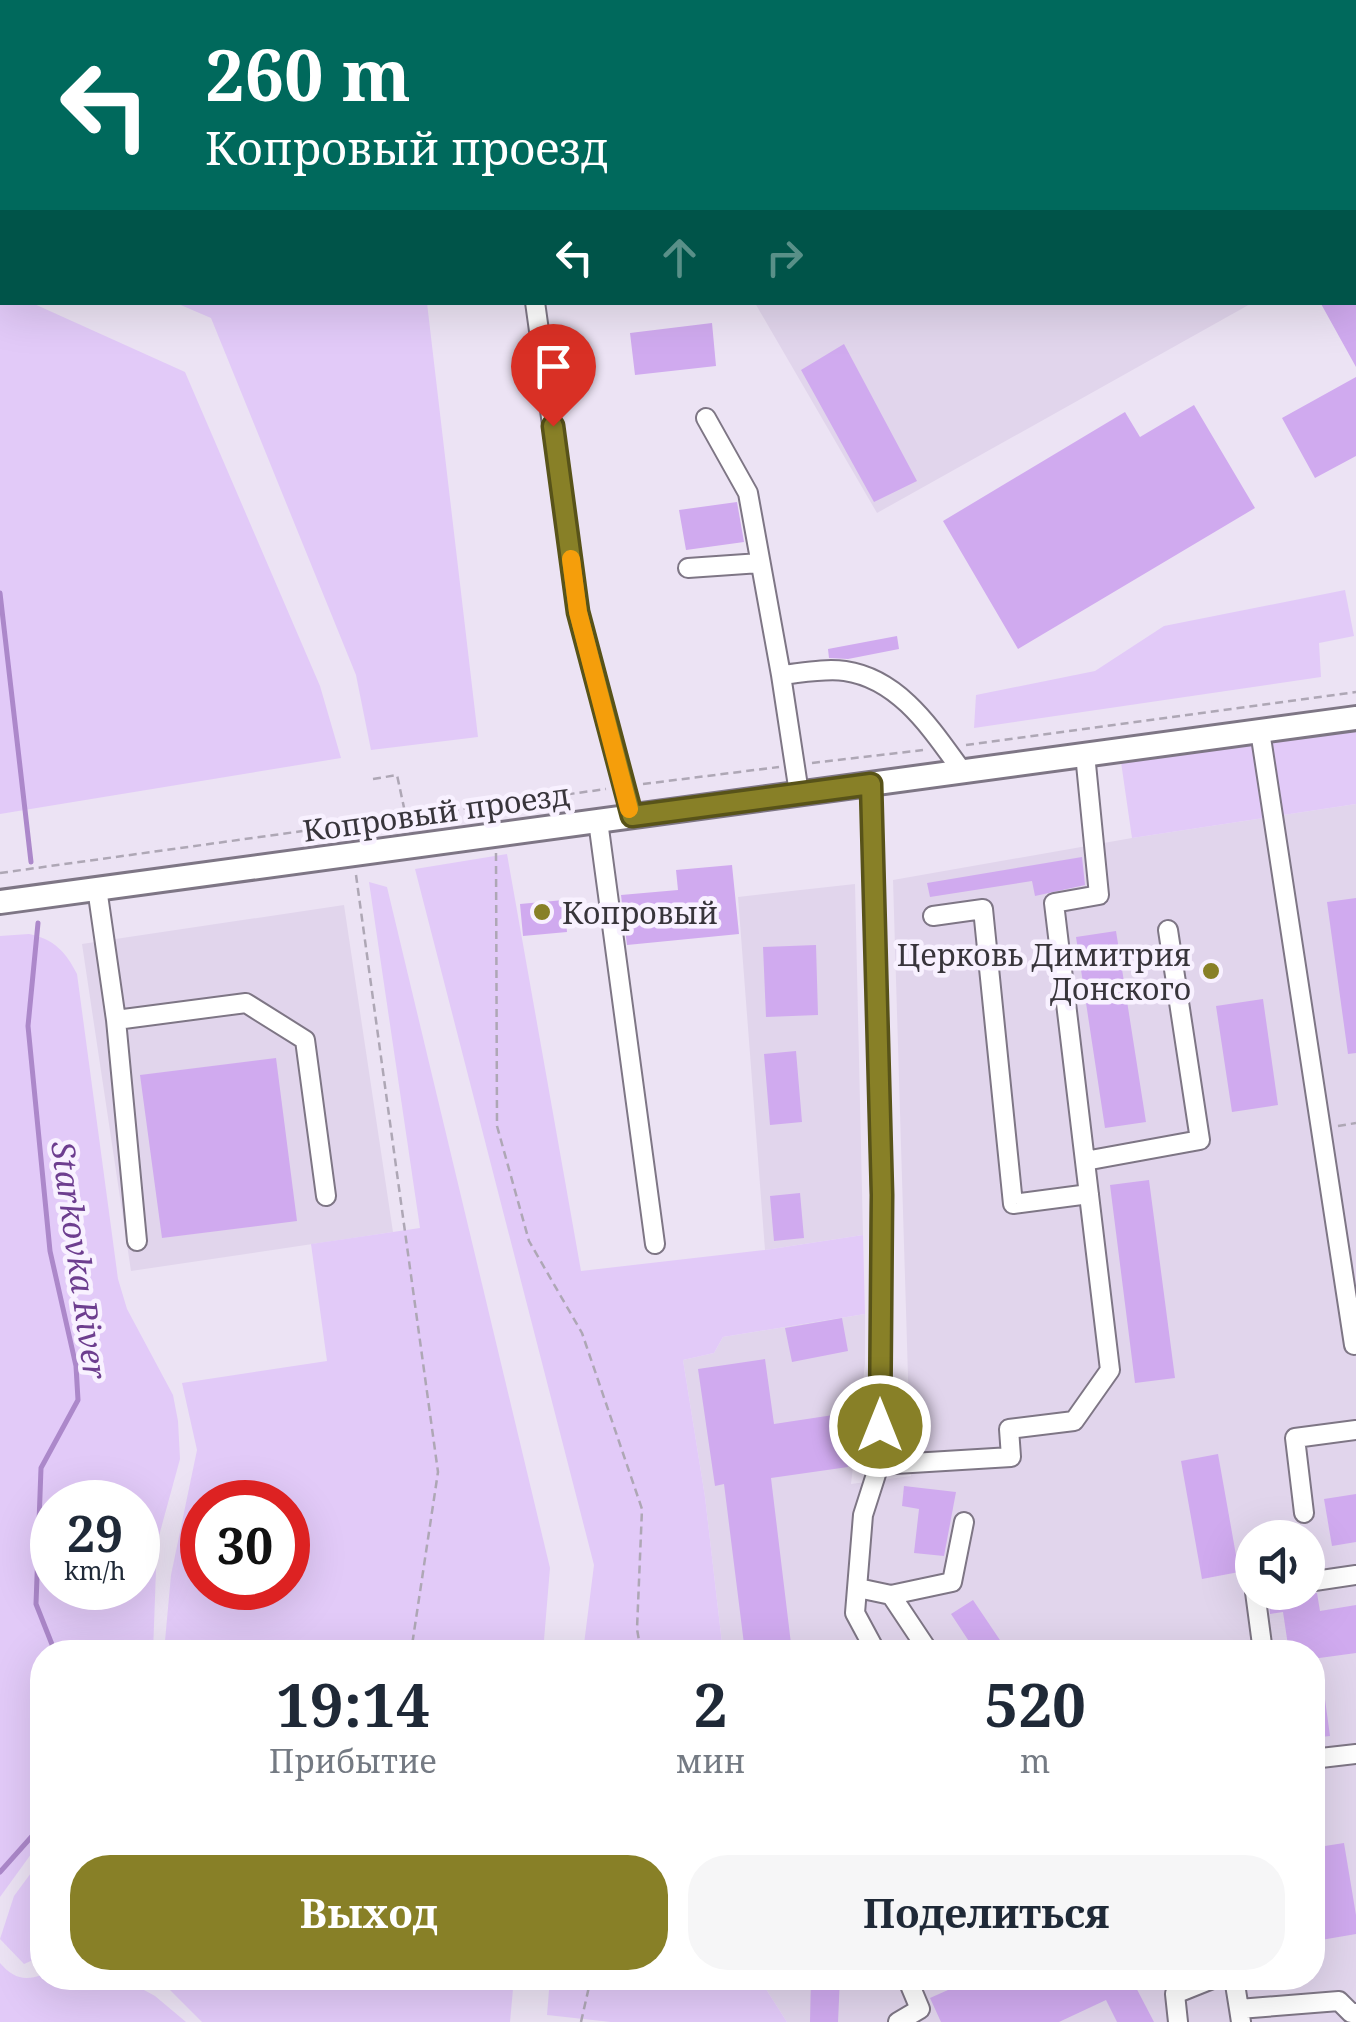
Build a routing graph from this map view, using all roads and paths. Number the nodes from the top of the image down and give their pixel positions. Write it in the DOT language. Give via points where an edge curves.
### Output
graph roads {
  1 [pos="534,305"];
  2 [pos="706,418"];
  3 [pos="760,563"];
  4 [pos="688,568"];
  5 [pos="781,675"];
  6 [pos="1356,692"];
  7 [pos="1356,718"];
  8 [pos="1260,731"];
  9 [pos="944,747"];
  10 [pos="1086,754"];
  11 [pos="795,766"];
  12 [pos="962,771"];
  13 [pos="373,779"];
  14 [pos="871,784"];
  15 [pos="623,787"];
  16 [pos="799,794"];
  17 [pos="632,816"];
  18 [pos="406,817"];
  19 [pos="598,820"];
  20 [pos="497,833"];
  21 [pos="354,854"];
  22 [pos="0,873"];
  23 [pos="97,888"];
  24 [pos="0,902"];
  25 [pos="933,916"];
  26 [pos="1168,930"];
  27 [pos="116,1020"];
  28 [pos="1085,1160"];
  29 [pos="1089,1194"];
  30 [pos="326,1196"];
  31 [pos="136,1242"];
  32 [pos="655,1244"];
  33 [pos="1354,1345"];
  34 [pos="1356,1430"];
  35 [pos="880,1465"];
  36 [pos="1304,1512"];
  37 [pos="964,1522"];
  38 [pos="1356,1575"];
  39 [pos="1325,1580"];
  40 [pos="858,1588"];
  41 [pos="891,1596"];
  42 [pos="1257,1610"];
  43 [pos="413,1640"];
  44 [pos="638,1640"];
  45 [pos="870,1640"];
  46 [pos="922,1640"];
  47 [pos="1261,1640"];
  48 [pos="1356,1754"];
  49 [pos="1325,1758"];
  50 [pos="912,1990"];
  51 [pos="1185,1990"];
  52 [pos="1236,1990"];
  53 [pos="586,1992"];
  54 [pos="1356,2013"];
  55 [pos="1240,2015"];
  56 [pos="922,2016"];
  57 [pos="581,2022"];
  58 [pos="898,2022"];
  59 [pos="1178,2022"];
  1 -- 15 [label="street" via="578,612"];
  2 -- 3 [label="street" via="748,493"];
  3 -- 4 [label="street"];
  3 -- 5 [label="street"];
  5 -- 9 [label="street" via="842,670 870,678 922,715"];
  5 -- 11 [label="street"];
  6 -- 9 [label="path"];
  7 -- 8 [label="main road, Копровый проезд"];
  8 -- 10 [label="main road, Копровый проезд"];
  8 -- 33 [label="street"];
  9 -- 11 [label="path"];
  9 -- 12 [label="street"];
  10 -- 12 [label="main road, Копровый проезд"];
  10 -- 28 [label="street" via="1099,895 1054,903"];
  11 -- 15 [label="path"];
  11 -- 16 [label="street"];
  12 -- 14 [label="main road, Копровый проезд"];
  13 -- 18 [label="path" via="397,775"];
  14 -- 16 [label="main road, Копровый проезд"];
  14 -- 35 [label="street" via="882,1195"];
  15 -- 17 [label="street"];
  15 -- 18 [label="path"];
  16 -- 17 [label="main road, Копровый проезд"];
  17 -- 19 [label="main road, Копровый проезд"];
  18 -- 22 [label="path"];
  19 -- 20 [label="main road, Копровый проезд"];
  19 -- 32 [label="street"];
  20 -- 21 [label="main road, Копровый проезд"];
  20 -- 44 [label="path" via="497,1126 530,1241 582,1333 642,1509"];
  21 -- 23 [label="main road, Копровый проезд"];
  21 -- 43 [label="path" via="438,1472"];
  23 -- 24 [label="main road, Копровый проезд"];
  23 -- 27 [label="street"];
  25 -- 29 [label="street" via="983,908 1013,1204"];
  26 -- 28 [label="street" via="1200,1140"];
  27 -- 30 [label="street" via="246,1003 305,1040"];
  27 -- 31 [label="street"];
  28 -- 29 [label="street"];
  29 -- 35 [label="street" via="1110,1370 1074,1421 1010,1430 1011,1457"];
  34 -- 36 [label="street" via="1295,1438"];
  35 -- 40 [label="street" via="863,1515"];
  37 -- 41 [label="street" via="952,1582"];
  38 -- 39 [label="street"];
  40 -- 41 [label="street"];
  40 -- 45 [label="street" via="856,1613"];
  41 -- 46 [label="street"];
  42 -- 47 [label="street"];
  48 -- 49 [label="street"];
  50 -- 56 [label="street"];
  51 -- 59 [label="street" via="1175,1994"];
  52 -- 55 [label="street"];
  53 -- 57 [label="path"];
  54 -- 55 [label="street" via="1338,2002"];
  56 -- 58 [label="street"];
}
